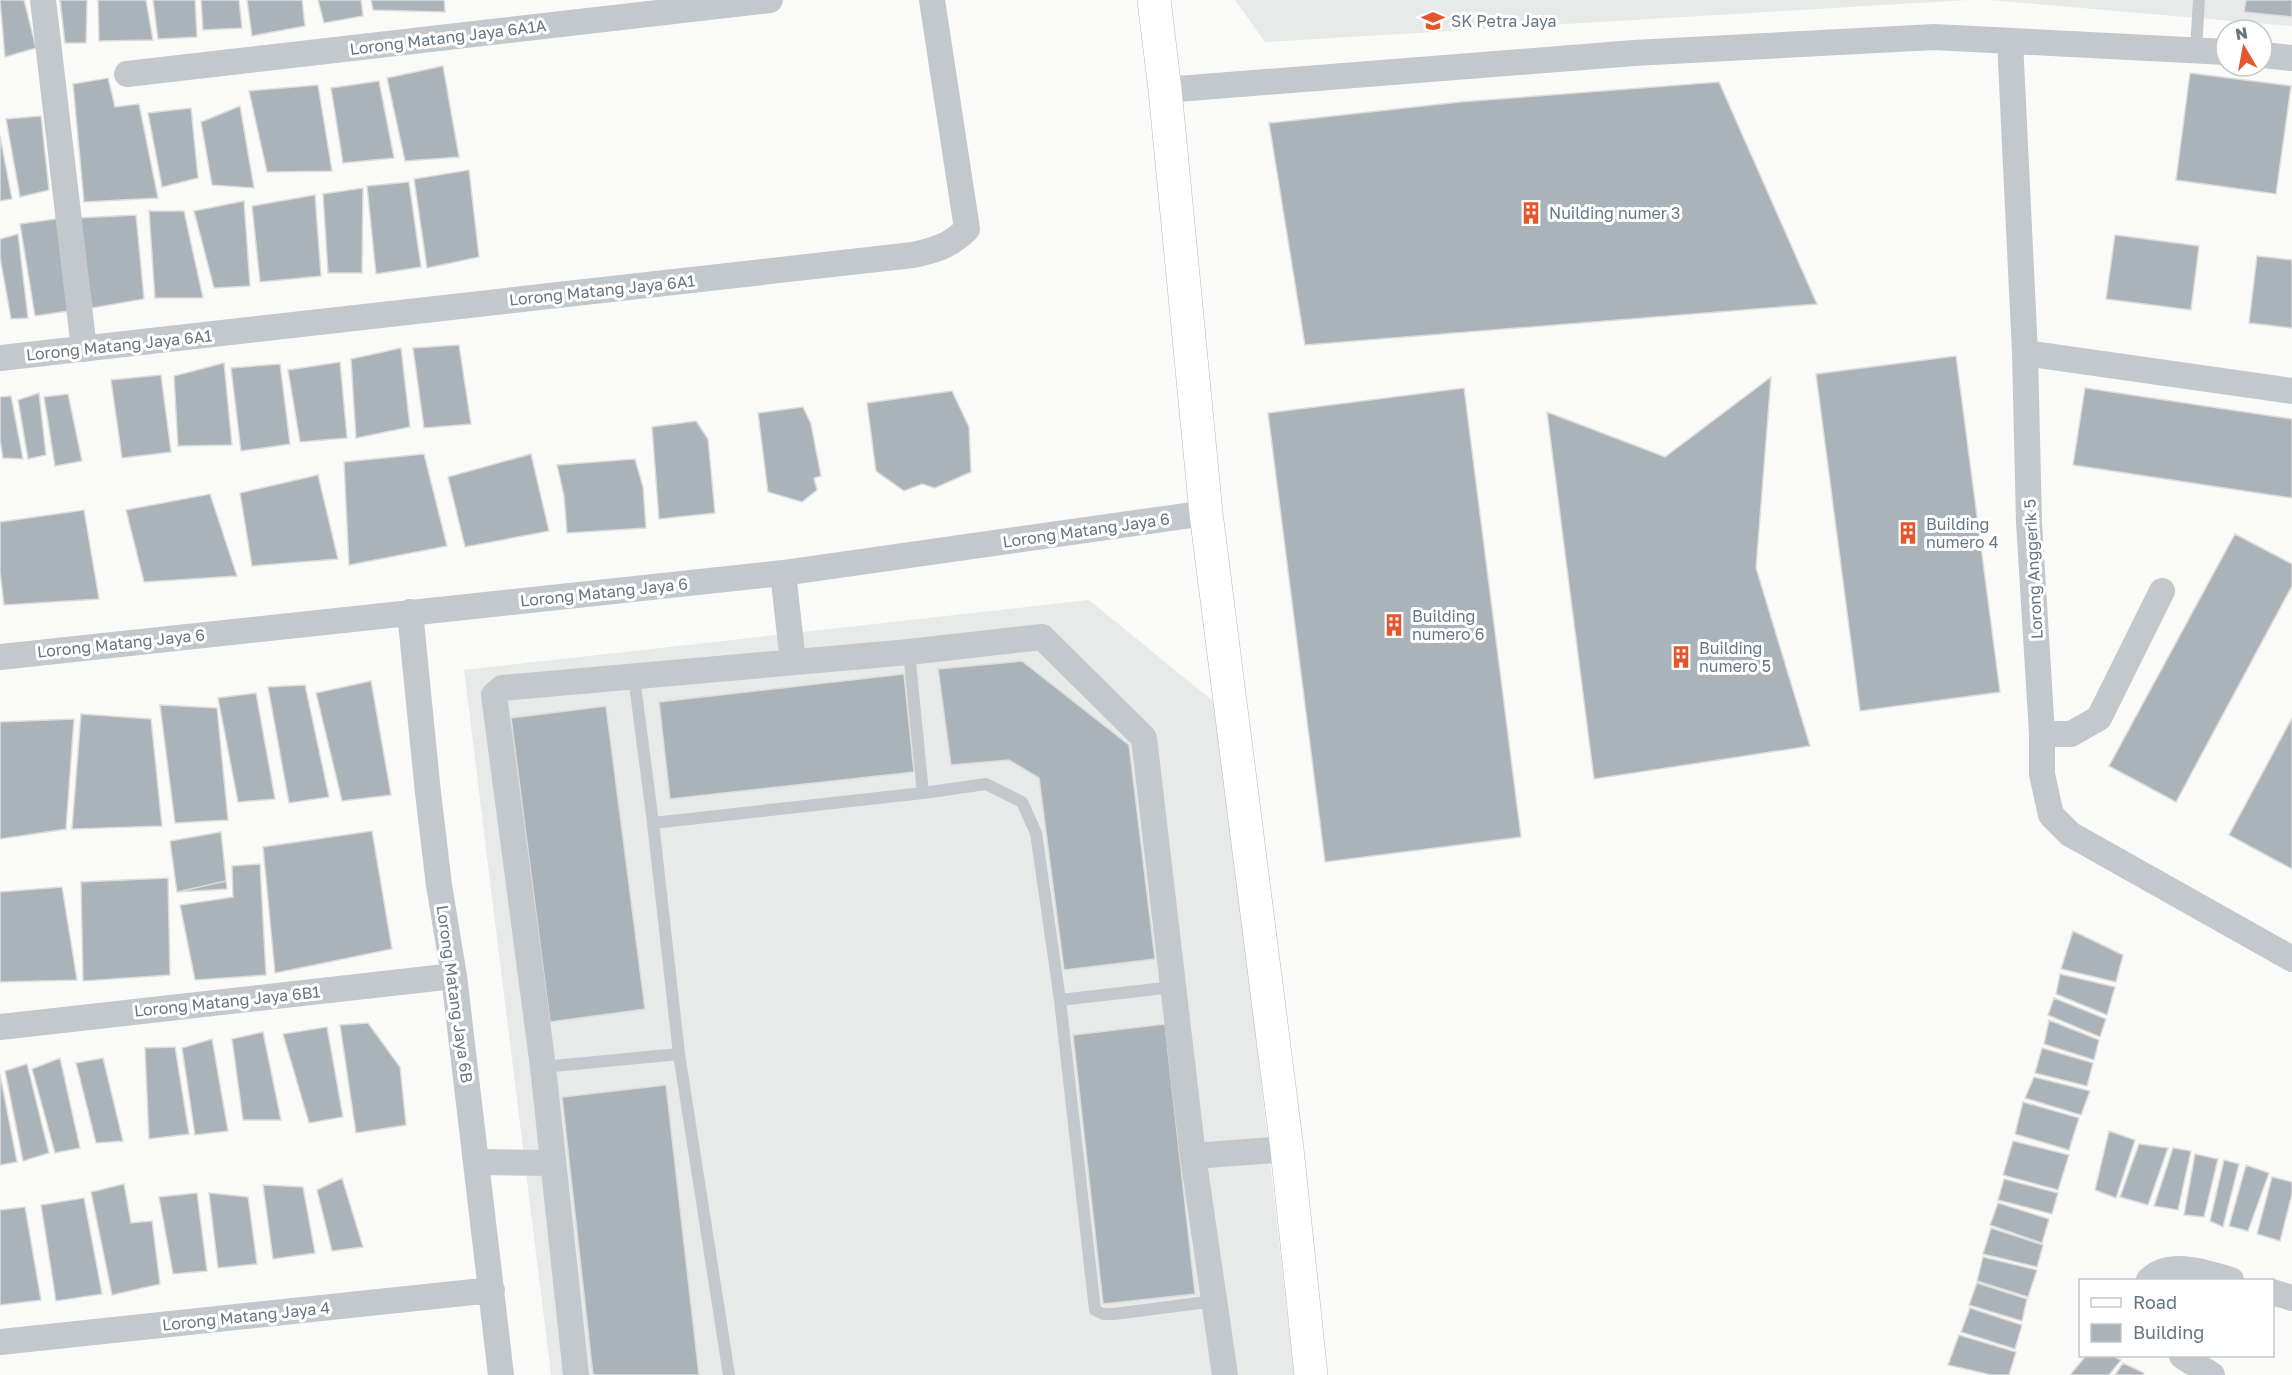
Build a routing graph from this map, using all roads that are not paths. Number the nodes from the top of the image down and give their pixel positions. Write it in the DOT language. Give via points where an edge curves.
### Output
graph roads {
  1 [pos="44,0"];
  2 [pos="770,0"];
  3 [pos="932,0"];
  4 [pos="1154,0"];
  5 [pos="2199,0"];
  6 [pos="2010,41"];
  7 [pos="2196,49"];
  8 [pos="2214,51"];
  9 [pos="2274,56"];
  10 [pos="2292,58"];
  11 [pos="127,74"];
  12 [pos="1165,90"];
  13 [pos="84,349"];
  14 [pos="2025,352"];
  15 [pos="0,358"];
  16 [pos="2292,391"];
  17 [pos="1206,513"];
  18 [pos="783,573"];
  19 [pos="2162,591"];
  20 [pos="410,612"];
  21 [pos="909,652"];
  22 [pos="0,657"];
  23 [pos="793,662"];
  24 [pos="634,677"];
  25 [pos="2042,734"];
  26 [pos="923,794"];
  27 [pos="653,823"];
  28 [pos="2292,959"];
  29 [pos="454,976"];
  30 [pos="1173,987"];
  31 [pos="1060,1000"];
  32 [pos="0,1027"];
  33 [pos="679,1054"];
  34 [pos="543,1067"];
  35 [pos="1287,1149"];
  36 [pos="1193,1156"];
  37 [pos="476,1162"];
  38 [pos="553,1162"];
  39 [pos="2151,1279"];
  40 [pos="2223,1279"];
  41 [pos="492,1290"];
  42 [pos="2274,1293"];
  43 [pos="2292,1298"];
  44 [pos="1215,1301"];
  45 [pos="0,1342"];
  46 [pos="2184,1357"];
  47 [pos="1314,1374"];
  48 [pos="501,1375"];
  49 [pos="576,1375"];
  50 [pos="729,1375"];
  51 [pos="1225,1375"];
  52 [pos="2212,1375"];
  1 -- 13 [label="street"];
  2 -- 11 [label="street, Lorong Matang Jaya 6A1A"];
  3 -- 13 [label="street, Lorong Matang Jaya 6A1" via="967,229 941,249"];
  4 -- 12 [label="street"];
  5 -- 7 [label="lane"];
  6 -- 7 [label="street"];
  6 -- 12 [label="street" via="1934,37 1820,42"];
  6 -- 14 [label="street, Lorong Anggerik 5"];
  7 -- 8 [label="street"];
  9 -- 10 [label="street"];
  12 -- 17 [label="street"];
  13 -- 15 [label="street, Lorong Matang Jaya 6A1"];
  14 -- 16 [label="street"];
  14 -- 25 [label="street, Lorong Anggerik 5" via="2029,522"];
  17 -- 18 [label="street, Lorong Matang Jaya 6"];
  17 -- 35 [label="street"];
  18 -- 20 [label="street, Lorong Matang Jaya 6"];
  18 -- 23 [label="street"];
  19 -- 25 [label="street" via="2099,718 2071,734"];
  20 -- 22 [label="street, Lorong Matang Jaya 6"];
  20 -- 29 [label="street, Lorong Matang Jaya 6B" via="435,851"];
  21 -- 23 [label="street"];
  21 -- 26 [label="lane"];
  21 -- 30 [label="street" via="1042,637 1144,738"];
  23 -- 24 [label="street"];
  24 -- 27 [label="lane"];
  24 -- 34 [label="street" via="502,688 494,695"];
  25 -- 28 [label="street, Lorong Anggerik 5" via="2042,774 2051,815 2070,834"];
  26 -- 27 [label="lane"];
  26 -- 31 [label="lane" via="986,784 1022,802 1036,833"];
  27 -- 33 [label="lane"];
  29 -- 32 [label="street, Lorong Matang Jaya 6B1"];
  29 -- 37 [label="street, Lorong Matang Jaya 6B"];
  30 -- 31 [label="lane"];
  30 -- 36 [label="street"];
  31 -- 44 [label="lane" via="1095,1310 1114,1314"];
  33 -- 34 [label="lane"];
  33 -- 50 [label="lane"];
  34 -- 38 [label="street"];
  35 -- 36 [label="street"];
  35 -- 47 [label="street"];
  36 -- 44 [label="street"];
  37 -- 38 [label="street"];
  37 -- 41 [label="street, Lorong Matang Jaya 6B"];
  38 -- 49 [label="street"];
  39 -- 40 [label="street" via="2157,1274 2184,1269"];
  41 -- 45 [label="street, Lorong Matang Jaya 4"];
  41 -- 48 [label="street, Lorong Matang Jaya 6B"];
  42 -- 43 [label="street"];
  44 -- 51 [label="street"];
  46 -- 52 [label="street"];
}
